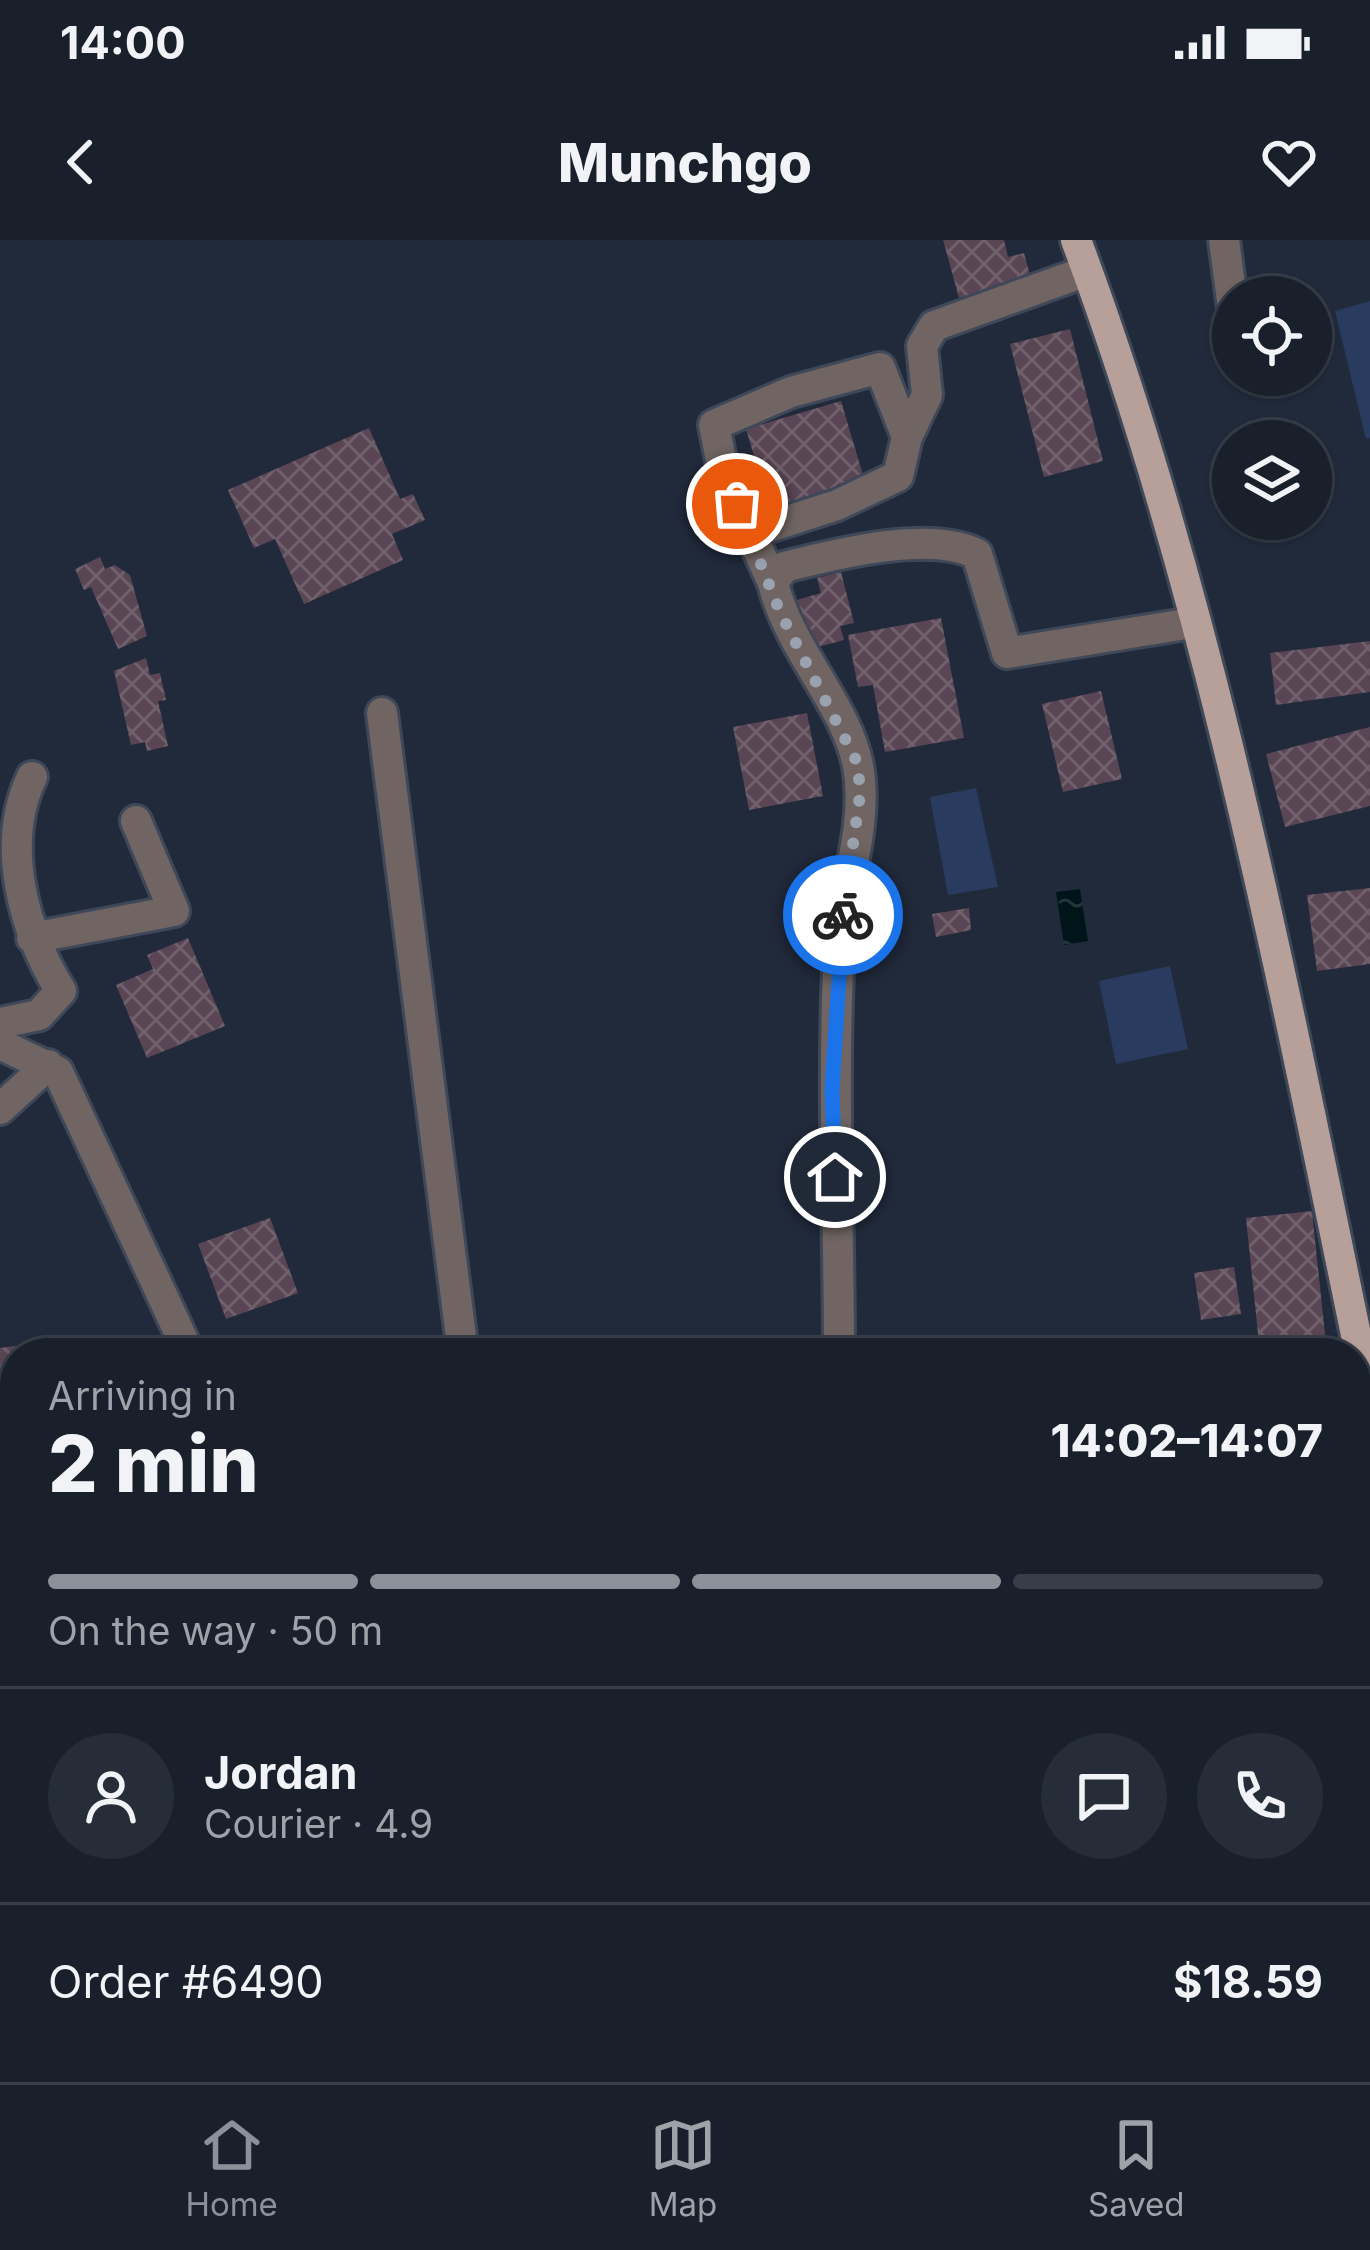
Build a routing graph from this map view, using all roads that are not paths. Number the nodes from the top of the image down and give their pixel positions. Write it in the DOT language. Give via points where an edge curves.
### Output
graph roads {
  1 [pos="1076,240"];
  2 [pos="1224,240"];
  3 [pos="1087,271"];
  4 [pos="1229,276"];
  5 [pos="907,437"];
  6 [pos="750,533"];
  7 [pos="773,583"];
  8 [pos="1192,623"];
  9 [pos="382,713"];
  10 [pos="32,777"];
  11 [pos="136,821"];
  12 [pos="32,938"];
  13 [pos="0,1023"];
  14 [pos="0,1044"];
  15 [pos="48,1065"];
  16 [pos="0,1109"];
  17 [pos="182,1338"];
  18 [pos="461,1338"];
  19 [pos="838,1338"];
  20 [pos="1357,1338"];
  1 -- 3 [label="main road"];
  2 -- 4 [label="street"];
  3 -- 5 [label="street" via="934,326 922,346 927,395"];
  3 -- 8 [label="main road" via="1124,370"];
  5 -- 6 [label="street" via="898,476 837,506"];
  5 -- 6 [label="street" via="880,368 791,392 714,425 724,475"];
  6 -- 7 [label="street"];
  7 -- 8 [label="street" via="784,567 941,541 976,554 1007,653"];
  7 -- 19 [label="street" via="858,764 832,1090"];
  8 -- 20 [label="main road" via="1280,972"];
  9 -- 18 [label="street"];
  10 -- 12 [label="street" via="16,804 16,825 17,890"];
  11 -- 12 [label="street" via="174,911"];
  12 -- 13 [label="street" via="61,991 39,1015"];
  14 -- 15 [label="street"];
  15 -- 16 [label="street"];
  15 -- 17 [label="street"];
}
